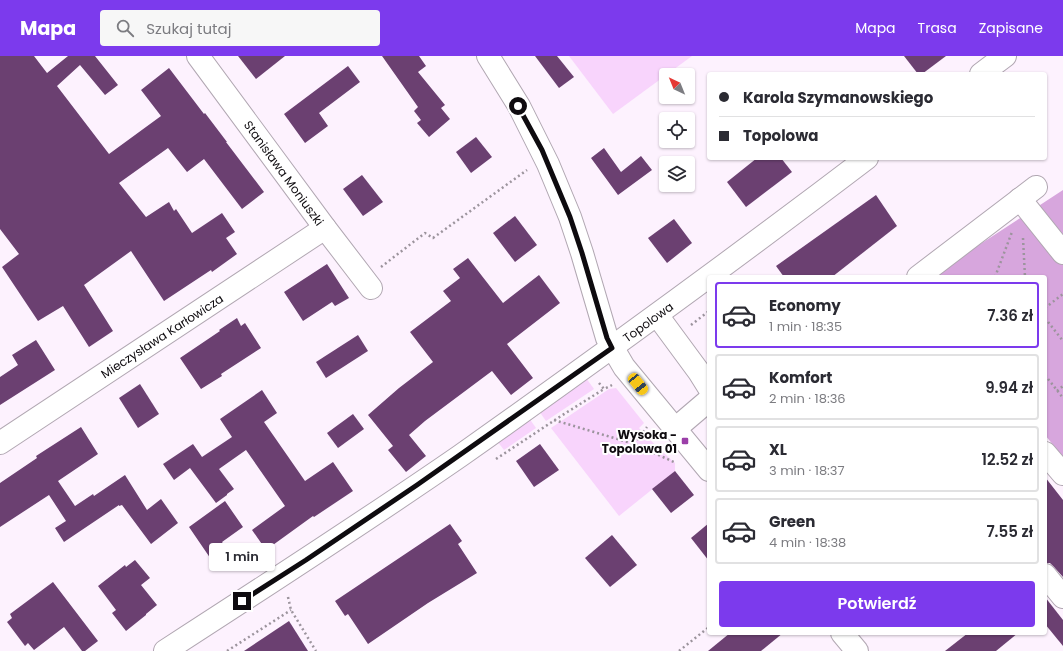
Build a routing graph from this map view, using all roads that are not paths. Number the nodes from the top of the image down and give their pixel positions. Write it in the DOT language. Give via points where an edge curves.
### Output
graph roads {
  1 [pos="198,56"];
  2 [pos="488,56"];
  3 [pos="1006,56"];
  4 [pos="984,72"];
  5 [pos="865,160"];
  6 [pos="325,228"];
  7 [pos="1063,253"];
  8 [pos="730,271"];
  9 [pos="921,275"];
  10 [pos="368,284"];
  11 [pos="707,285"];
  12 [pos="657,315"];
  13 [pos="612,348"];
  14 [pos="707,385"];
  15 [pos="707,402"];
  16 [pos="675,429"];
  17 [pos="0,443"];
  18 [pos="1047,455"];
  19 [pos="707,468"];
  20 [pos="1063,474"];
  21 [pos="1047,577"];
  22 [pos="1063,597"];
  23 [pos="844,635"];
  24 [pos="165,651"];
  25 [pos="857,651"];
  1 -- 6 [label="street, Stanisława Moniuszki"];
  2 -- 13 [label="street" via="548,164 570,217"];
  3 -- 4 [label="street"];
  5 -- 8 [label="street, Topolowa"];
  6 -- 10 [label="street, Stanisława Moniuszki"];
  6 -- 17 [label="street, Mieczysława Karłowicza"];
  7 -- 9 [label="street" via="1028,193"];
  11 -- 12 [label="street, Topolowa"];
  12 -- 13 [label="street, Topolowa"];
  12 -- 14 [label="street"];
  13 -- 16 [label="street" via="624,367"];
  13 -- 24 [label="street, Topolowa" via="417,485"];
  15 -- 16 [label="street"];
  16 -- 19 [label="street"];
  18 -- 20 [label="street"];
  21 -- 22 [label="street"];
  23 -- 25 [label="street"];
}
